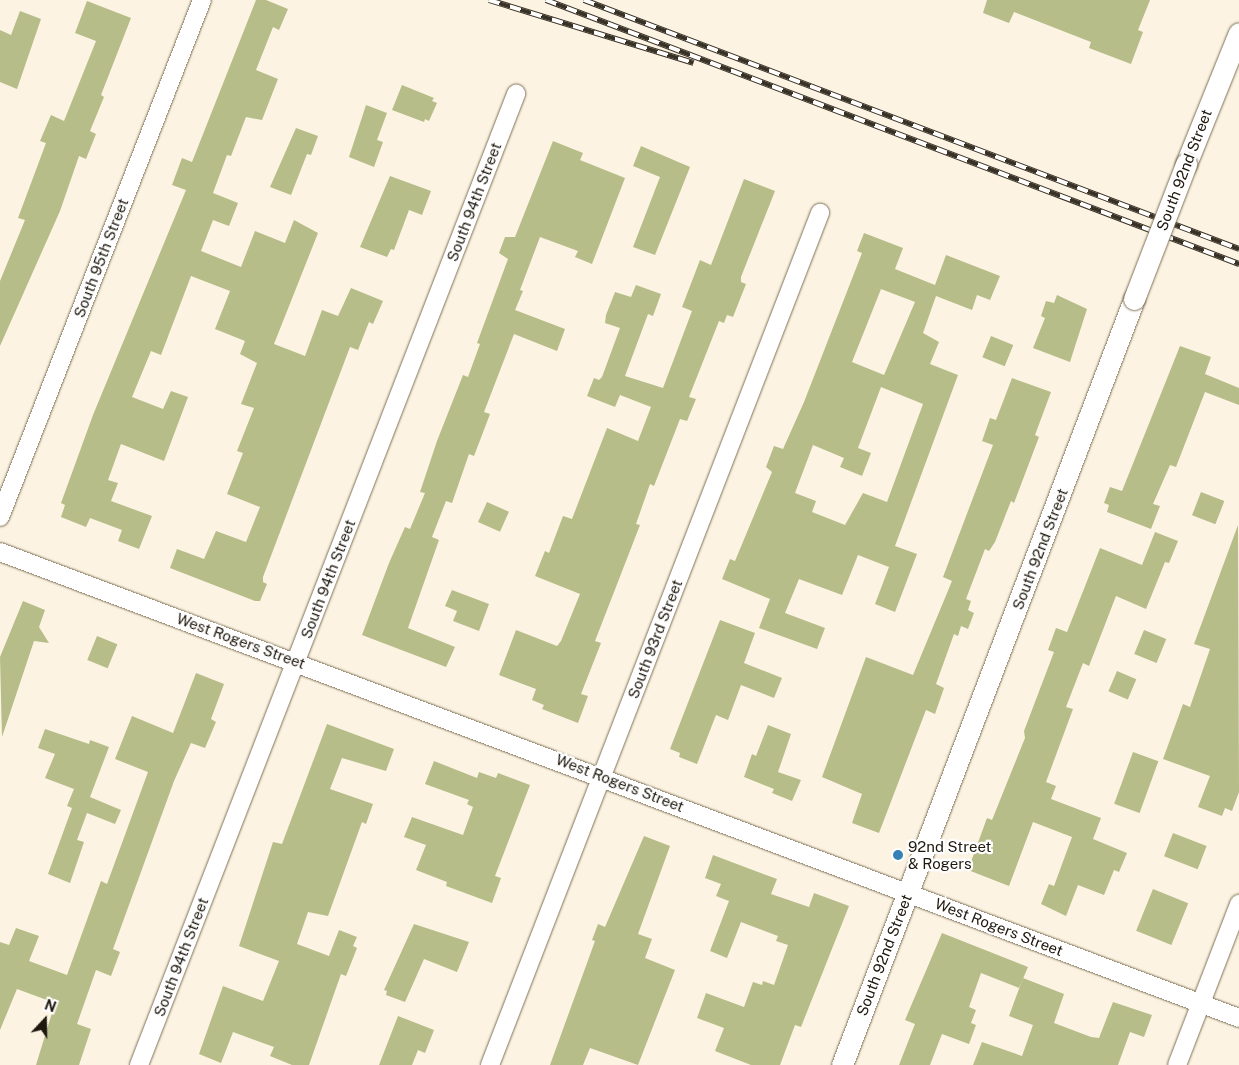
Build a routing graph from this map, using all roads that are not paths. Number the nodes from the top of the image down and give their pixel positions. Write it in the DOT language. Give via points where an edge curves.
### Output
graph roads {
  1 [pos="202,0"];
  2 [pos="1239,33"];
  3 [pos="516,94"];
  4 [pos="820,213"];
  5 [pos="0,517"];
  6 [pos="0,552"];
  7 [pos="296,662"];
  8 [pos="602,776"];
  9 [pos="908,892"];
  10 [pos="1239,904"];
  11 [pos="1200,1004"];
  12 [pos="1239,1018"];
  13 [pos="139,1065"];
  14 [pos="490,1065"];
  15 [pos="842,1065"];
  16 [pos="1177,1065"];
  1 -- 5 [label="street, South 95th Street"];
  2 -- 9 [label="street, South 92nd Street, bridge"];
  3 -- 7 [label="street, South 94th Street"];
  4 -- 8 [label="street, South 93rd Street"];
  6 -- 7 [label="street, West Rogers Street"];
  7 -- 8 [label="street, West Rogers Street"];
  7 -- 13 [label="street, South 94th Street"];
  8 -- 9 [label="street, West Rogers Street"];
  8 -- 14 [label="street, South 93rd Street"];
  9 -- 11 [label="street, West Rogers Street"];
  9 -- 15 [label="street, South 92nd Street"];
  10 -- 11 [label="street"];
  11 -- 12 [label="street, West Rogers Street"];
  11 -- 16 [label="street"];
}
